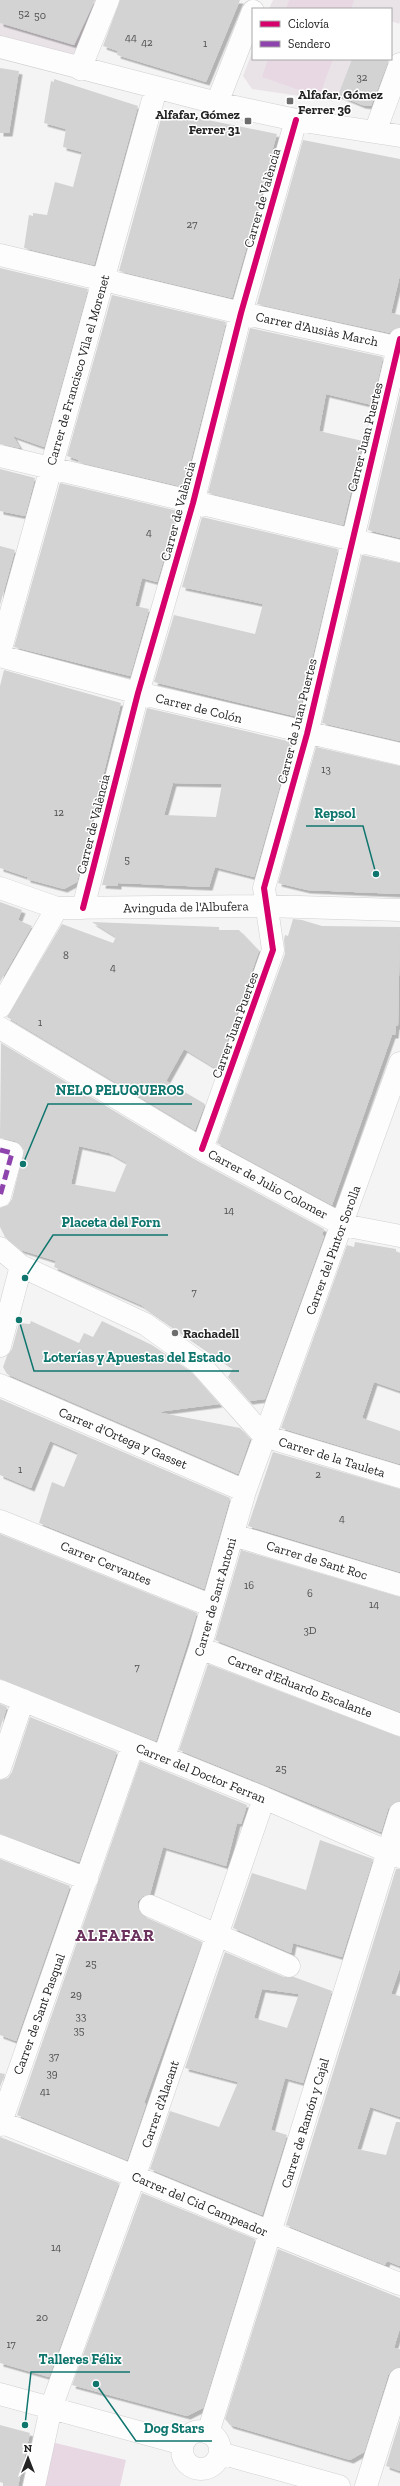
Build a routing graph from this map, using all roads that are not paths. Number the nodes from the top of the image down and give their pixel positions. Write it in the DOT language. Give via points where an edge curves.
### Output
graph roads {
  1 [pos="108,0"];
  2 [pos="252,13"];
  3 [pos="0,47"];
  4 [pos="400,64"];
  5 [pos="80,69"];
  6 [pos="156,89"];
  7 [pos="217,103"];
  8 [pos="296,120"];
  9 [pos="375,132"];
  10 [pos="400,136"];
  11 [pos="0,255"];
  12 [pos="103,280"];
  13 [pos="241,313"];
  14 [pos="399,345"];
  15 [pos="0,456"];
  16 [pos="50,468"];
  17 [pos="193,503"];
  18 [pos="351,540"];
  19 [pos="400,551"];
  20 [pos="0,652"];
  21 [pos="0,656"];
  22 [pos="138,692"];
  23 [pos="307,734"];
  24 [pos="400,754"];
  25 [pos="0,888"];
  26 [pos="266,906"];
  27 [pos="57,908"];
  28 [pos="84,908"];
  29 [pos="400,910"];
  30 [pos="0,1007"];
  31 [pos="0,1028"];
  32 [pos="400,1063"];
  33 [pos="202,1149"];
  34 [pos="6,1152"];
  35 [pos="0,1196"];
  36 [pos="343,1225"];
  37 [pos="400,1236"];
  38 [pos="0,1248"];
  39 [pos="20,1266"];
  40 [pos="0,1346"];
  41 [pos="0,1384"];
  42 [pos="264,1436"];
  43 [pos="400,1477"];
  44 [pos="245,1491"];
  45 [pos="0,1521"];
  46 [pos="233,1535"];
  47 [pos="400,1585"];
  48 [pos="212,1606"];
  49 [pos="200,1648"];
  50 [pos="0,1691"];
  51 [pos="23,1700"];
  52 [pos="400,1725"];
  53 [pos="133,1745"];
  54 [pos="164,1758"];
  55 [pos="0,1768"];
  56 [pos="264,1798"];
  57 [pos="400,1813"];
  58 [pos="0,1846"];
  59 [pos="394,1855"];
  60 [pos="87,1879"];
  61 [pos="150,1906"];
  62 [pos="218,1934"];
  63 [pos="290,1966"];
  64 [pos="0,2123"];
  65 [pos="135,2175"];
  66 [pos="271,2234"];
  67 [pos="400,2284"];
  68 [pos="400,2379"];
  69 [pos="0,2394"];
  70 [pos="51,2408"];
  71 [pos="208,2433"];
  72 [pos="183,2444"];
  73 [pos="220,2453"];
  74 [pos="201,2477"];
  75 [pos="34,2486"];
  76 [pos="339,2486"];
  77 [pos="366,2486"];
  1 -- 5 [label="street"];
  2 -- 7 [label="street"];
  3 -- 5 [label="street"];
  4 -- 9 [label="street"];
  5 -- 6 [label="street"];
  6 -- 7 [label="street"];
  6 -- 12 [label="street, Carrer de Francisco Vila el Morenet"];
  7 -- 8 [label="street"];
  8 -- 9 [label="street"];
  8 -- 13 [label="street, Carrer de València"];
  9 -- 10 [label="street"];
  11 -- 12 [label="street, Carrer d'Ausiàs March"];
  12 -- 13 [label="street, Carrer d'Ausiàs March"];
  12 -- 16 [label="street, Carrer de Francisco Vila el Morenet"];
  13 -- 14 [label="street, Carrer d'Ausiàs March"];
  13 -- 17 [label="street, Carrer de València"];
  14 -- 18 [label="street, Carrer Juan Puertes"];
  15 -- 16 [label="street"];
  16 -- 17 [label="street"];
  16 -- 20 [label="street, Carrer de Francisco Vila el Morenet"];
  17 -- 18 [label="street"];
  17 -- 22 [label="street, Carrer de València"];
  18 -- 19 [label="street"];
  18 -- 23 [label="street, Carrer de Juan Puertes"];
  21 -- 22 [label="street, Carrer de Colón"];
  22 -- 23 [label="street, Carrer de Colón"];
  22 -- 28 [label="street, Carrer de València"];
  23 -- 24 [label="street, Carrer de Colón"];
  23 -- 26 [label="street, Carrer de Juan Puertes" via="264,888"];
  25 -- 27 [label="street, Avinguda de l'Albufera"];
  26 -- 28 [label="street, Avinguda de l'Albufera"];
  26 -- 29 [label="street, Avinguda de l'Albufera"];
  26 -- 33 [label="street, Carrer Juan Puertes" via="273,950"];
  27 -- 28 [label="street, Avinguda de l'Albufera"];
  27 -- 30 [label="street"];
  31 -- 33 [label="street, Carrer de Julio Colomer"];
  32 -- 36 [label="street, Carrer del Pintor Sorolla"];
  33 -- 36 [label="street, Carrer de Julio Colomer"];
  34 -- 35 [label="street"];
  36 -- 37 [label="street, Carrer de Julio Colomer"];
  36 -- 42 [label="street, Carrer del Pintor Sorolla"];
  38 -- 39 [label="street"];
  39 -- 40 [label="street"];
  39 -- 42 [label="street" via="145,1324 198,1362"];
  41 -- 44 [label="street, Carrer d'Ortega y Gasset"];
  42 -- 43 [label="street, Carrer de la Tauleta"];
  42 -- 44 [label="street, Carrer de Sant Antoni"];
  44 -- 46 [label="street, Carrer de Sant Antoni"];
  45 -- 48 [label="street, Carrer Cervantes"];
  46 -- 47 [label="street, Carrer de Sant Roc"];
  46 -- 48 [label="street, Carrer de Sant Antoni"];
  48 -- 49 [label="street, Carrer de Sant Antoni"];
  49 -- 52 [label="street, Carrer d'Eduardo Escalante"];
  49 -- 54 [label="street, Carrer de Sant Antoni"];
  50 -- 51 [label="street, Carrer del Doctor Ferran"];
  51 -- 53 [label="street, Carrer del Doctor Ferran"];
  51 -- 55 [label="street"];
  53 -- 54 [label="street, Carrer del Doctor Ferran"];
  53 -- 60 [label="street, Carrer de Sant Pasqual"];
  54 -- 56 [label="street, Carrer del Doctor Ferran"];
  56 -- 59 [label="street, Carrer del Doctor Ferran"];
  56 -- 62 [label="street, Carrer d'Alacant"];
  57 -- 59 [label="street, Carrer de Ramón y Cajal"];
  58 -- 60 [label="street"];
  59 -- 66 [label="street, Carrer de Ramón y Cajal"];
  60 -- 64 [label="street, Carrer de Sant Pasqual"];
  61 -- 62 [label="street"];
  62 -- 63 [label="street"];
  62 -- 65 [label="street, Carrer d'Alacant"];
  64 -- 65 [label="street, Carrer del Cid Campeador"];
  65 -- 66 [label="street, Carrer del Cid Campeador"];
  65 -- 70 [label="street, Carrer d'Alacant"];
  66 -- 67 [label="street, Carrer del Cid Campeador"];
  66 -- 71 [label="street, Carrer de Ramón y Cajal"];
  68 -- 77 [label="street"];
  69 -- 70 [label="street"];
  70 -- 72 [label="street"];
  70 -- 75 [label="street, Carrer d'Alacant"];
  71 -- 72 [label="street" via="196,2432"];
  71 -- 73 [label="street" via="218,2441"];
  72 -- 74 [label="street" via="186,2462 196,2468"];
  73 -- 74 [label="street" via="214,2464"];
  73 -- 76 [label="street"];
}
